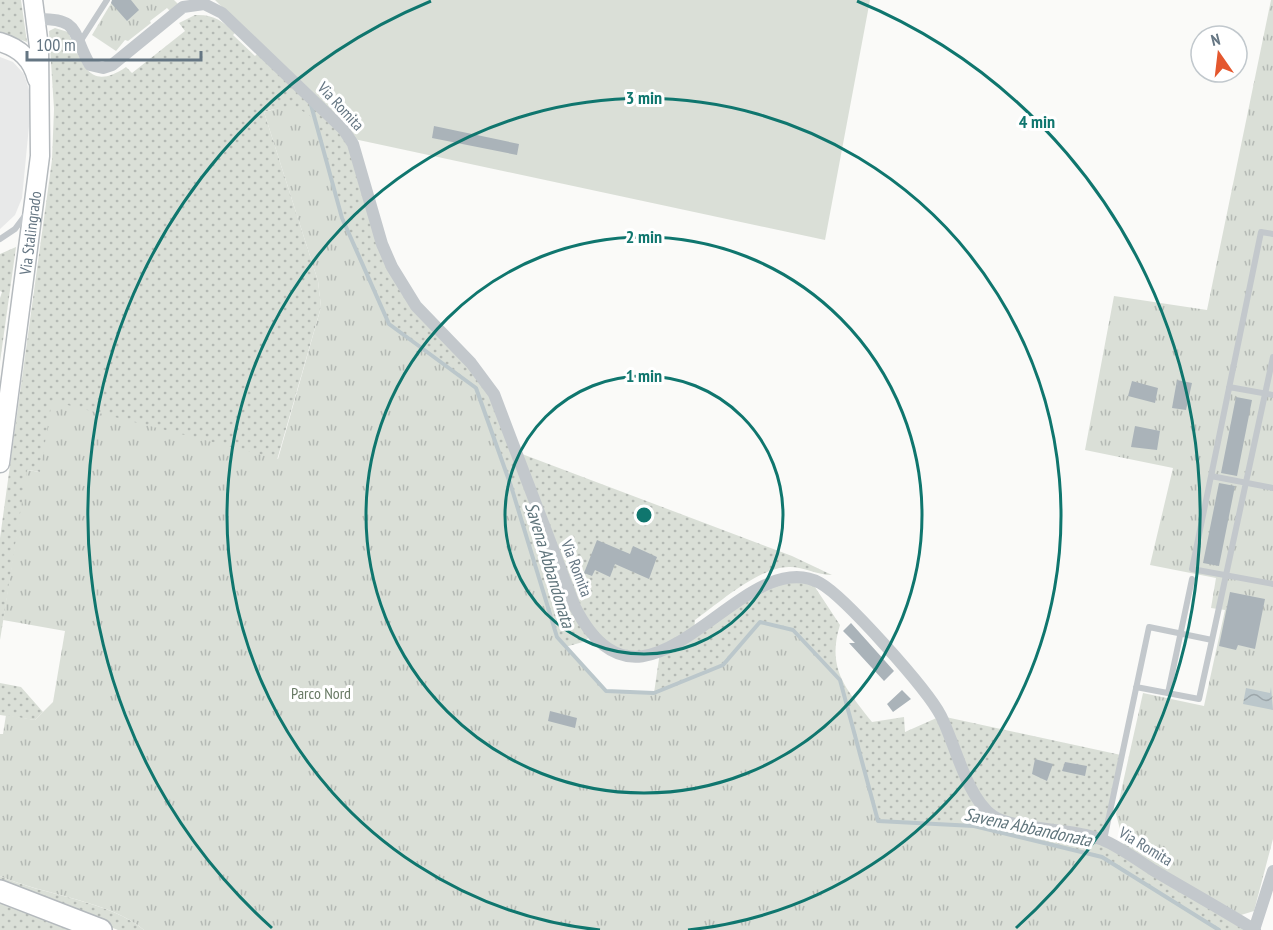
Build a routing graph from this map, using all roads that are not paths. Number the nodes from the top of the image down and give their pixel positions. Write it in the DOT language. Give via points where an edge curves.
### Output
graph roads {
  1 [pos="33,0"];
  2 [pos="106,0"];
  3 [pos="203,2"];
  4 [pos="36,19"];
  5 [pos="0,42"];
  6 [pos="80,42"];
  7 [pos="41,98"];
  8 [pos="36,194"];
  9 [pos="1273,234"];
  10 [pos="0,239"];
  11 [pos="1273,357"];
  12 [pos="1229,387"];
  13 [pos="1265,393"];
  14 [pos="1273,395"];
  15 [pos="0,463"];
  16 [pos="1211,476"];
  17 [pos="1246,483"];
  18 [pos="1273,488"];
  19 [pos="1226,576"];
  20 [pos="1192,579"];
  21 [pos="1273,584"];
  22 [pos="1180,634"];
  23 [pos="1212,640"];
  24 [pos="1136,687"];
  25 [pos="1168,693"];
  26 [pos="1104,840"];
  27 [pos="1273,871"];
  28 [pos="0,891"];
  29 [pos="0,898"];
  30 [pos="25,901"];
  31 [pos="101,930"];
  32 [pos="1254,930"];
  1 -- 4 [label="main road, Via Stalingrado"];
  2 -- 6 [label="lane"];
  3 -- 6 [label="street, Via Romita" via="180,9 108,67 90,65"];
  3 -- 26 [label="street, Via Romita" via="234,24 343,129 353,144 392,267 416,306 477,370 494,394 575,607 591,636 625,655 660,652 763,585 787,577 809,578 838,597 921,686 940,716 978,799 994,817"];
  4 -- 6 [label="street, Via Romita" via="62,20"];
  4 -- 7 [label="main road, Via Stalingrado"];
  5 -- 7 [label="main road" via="20,51 31,63"];
  7 -- 8 [label="main road, Via Stalingrado"];
  8 -- 10 [label="lane" via="21,222"];
  8 -- 15 [label="main road, Via Stalingrado"];
  9 -- 12 [label="lane" via="1261,232"];
  11 -- 13 [label="lane"];
  12 -- 13 [label="lane"];
  12 -- 16 [label="lane"];
  13 -- 14 [label="lane"];
  13 -- 17 [label="lane"];
  16 -- 17 [label="lane"];
  16 -- 19 [label="lane" via="1192,568"];
  17 -- 18 [label="lane"];
  17 -- 19 [label="lane"];
  19 -- 21 [label="lane"];
  19 -- 23 [label="lane"];
  20 -- 22 [label="lane"];
  22 -- 23 [label="lane"];
  22 -- 24 [label="lane" via="1149,627"];
  22 -- 25 [label="lane"];
  23 -- 25 [label="lane" via="1199,699"];
  24 -- 25 [label="lane"];
  24 -- 26 [label="lane"];
  26 -- 32 [label="street, Via Romita"];
  27 -- 32 [label="street, Via Romita"];
  28 -- 30 [label="highway"];
  29 -- 30 [label="highway"];
  30 -- 31 [label="highway"];
}
